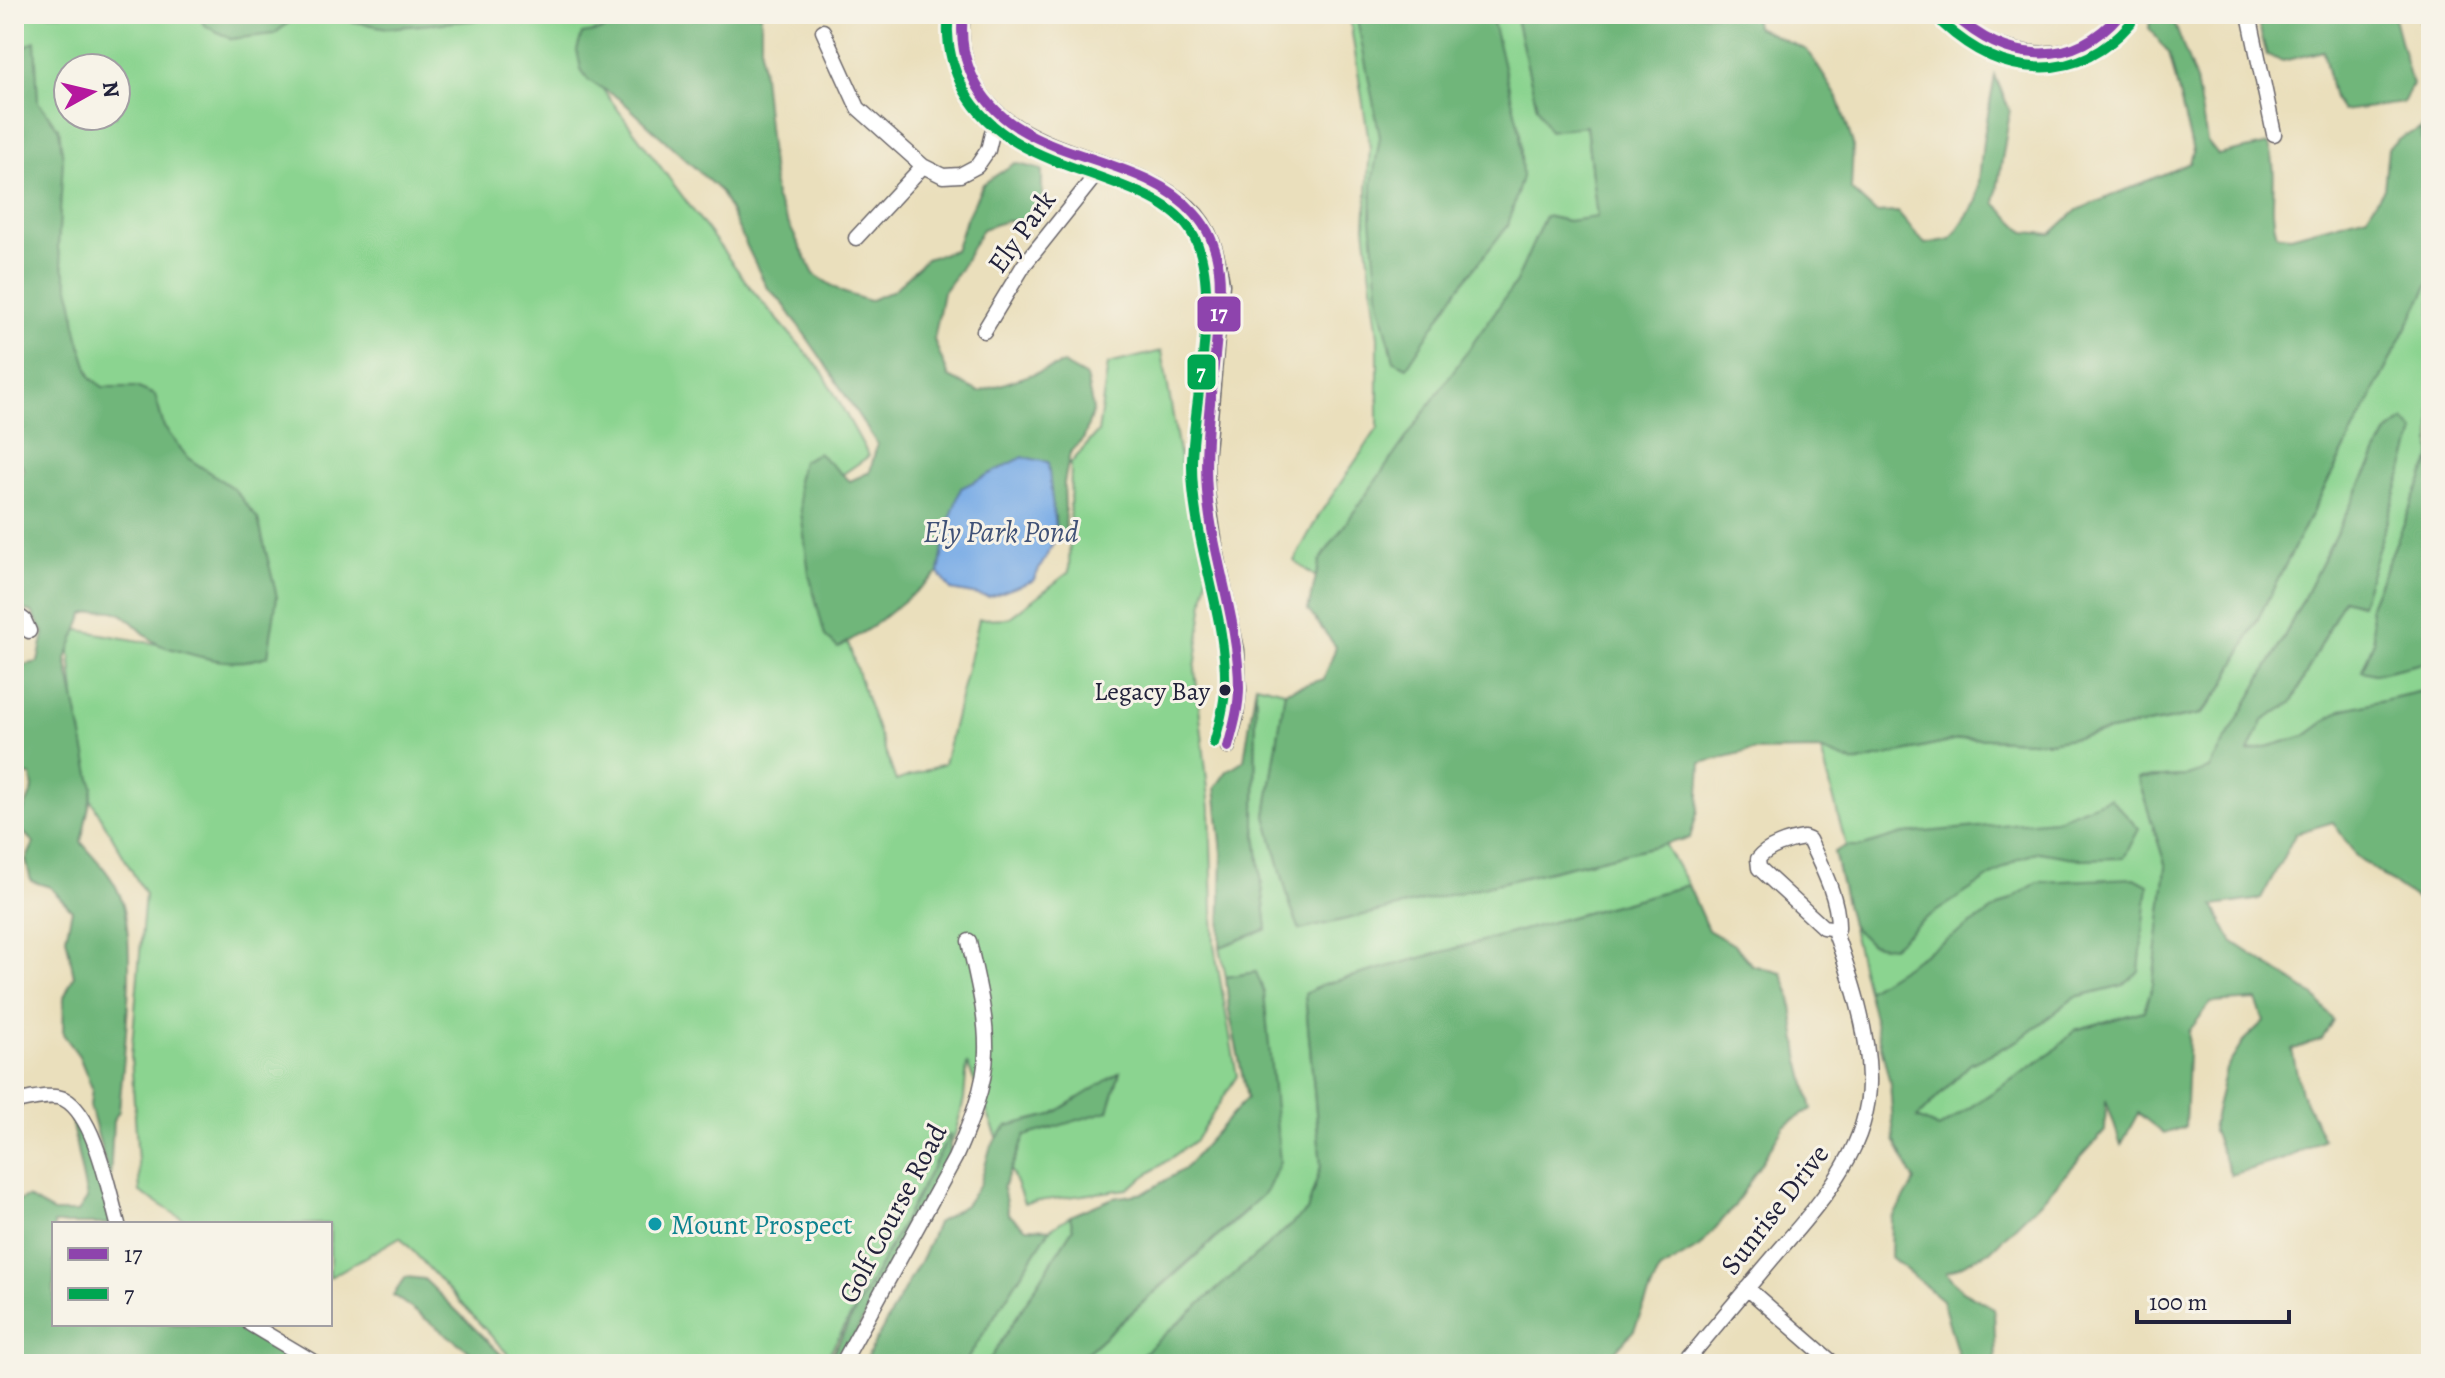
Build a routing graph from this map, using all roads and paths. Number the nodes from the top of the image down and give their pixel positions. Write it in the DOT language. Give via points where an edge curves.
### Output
graph roads {
  1 [pos="963,14"];
  2 [pos="1953,14"];
  3 [pos="2120,14"];
  4 [pos="2249,14"];
  5 [pos="823,31"];
  6 [pos="997,112"];
  7 [pos="2274,134"];
  8 [pos="1099,162"];
  9 [pos="923,166"];
  10 [pos="856,238"];
  11 [pos="984,331"];
  12 [pos="14,613"];
  13 [pos="29,631"];
  14 [pos="1228,747"];
  15 [pos="1834,930"];
  16 [pos="969,941"];
  17 [pos="14,1102"];
  18 [pos="117,1222"];
  19 [pos="1747,1288"];
  20 [pos="253,1326"];
  21 [pos="317,1364"];
  22 [pos="842,1364"];
  23 [pos="1684,1364"];
  24 [pos="1834,1364"];
  1 -- 6 [label="street" via="968,67"];
  2 -- 3 [label="street" via="1987,39 2015,51 2052,54 2091,41"];
  4 -- 7 [label="street"];
  5 -- 9 [label="street" via="858,108"];
  6 -- 8 [label="street" via="1029,134"];
  6 -- 9 [label="street" via="988,150 977,166 943,176"];
  8 -- 11 [label="street, Ely Park" via="1091,181 1036,247"];
  8 -- 14 [label="street" via="1170,191 1201,220 1218,257 1222,284 1206,462 1237,650 1239,690"];
  9 -- 10 [label="street"];
  12 -- 13 [label="street"];
  15 -- 15 [label="street, Sunrise Drive" via="1839,926 1836,908 1809,840 1793,839 1762,853 1762,872 1823,927"];
  15 -- 19 [label="street, Sunrise Drive" via="1867,1048 1862,1130 1818,1204"];
  16 -- 22 [label="street, Golf Course Road" via="986,1040 979,1088 955,1158"];
  17 -- 18 [label="street" via="55,1097 74,1107 96,1149"];
  19 -- 23 [label="street, Sunrise Drive"];
  19 -- 24 [label="street"];
  20 -- 21 [label="street"];
}
